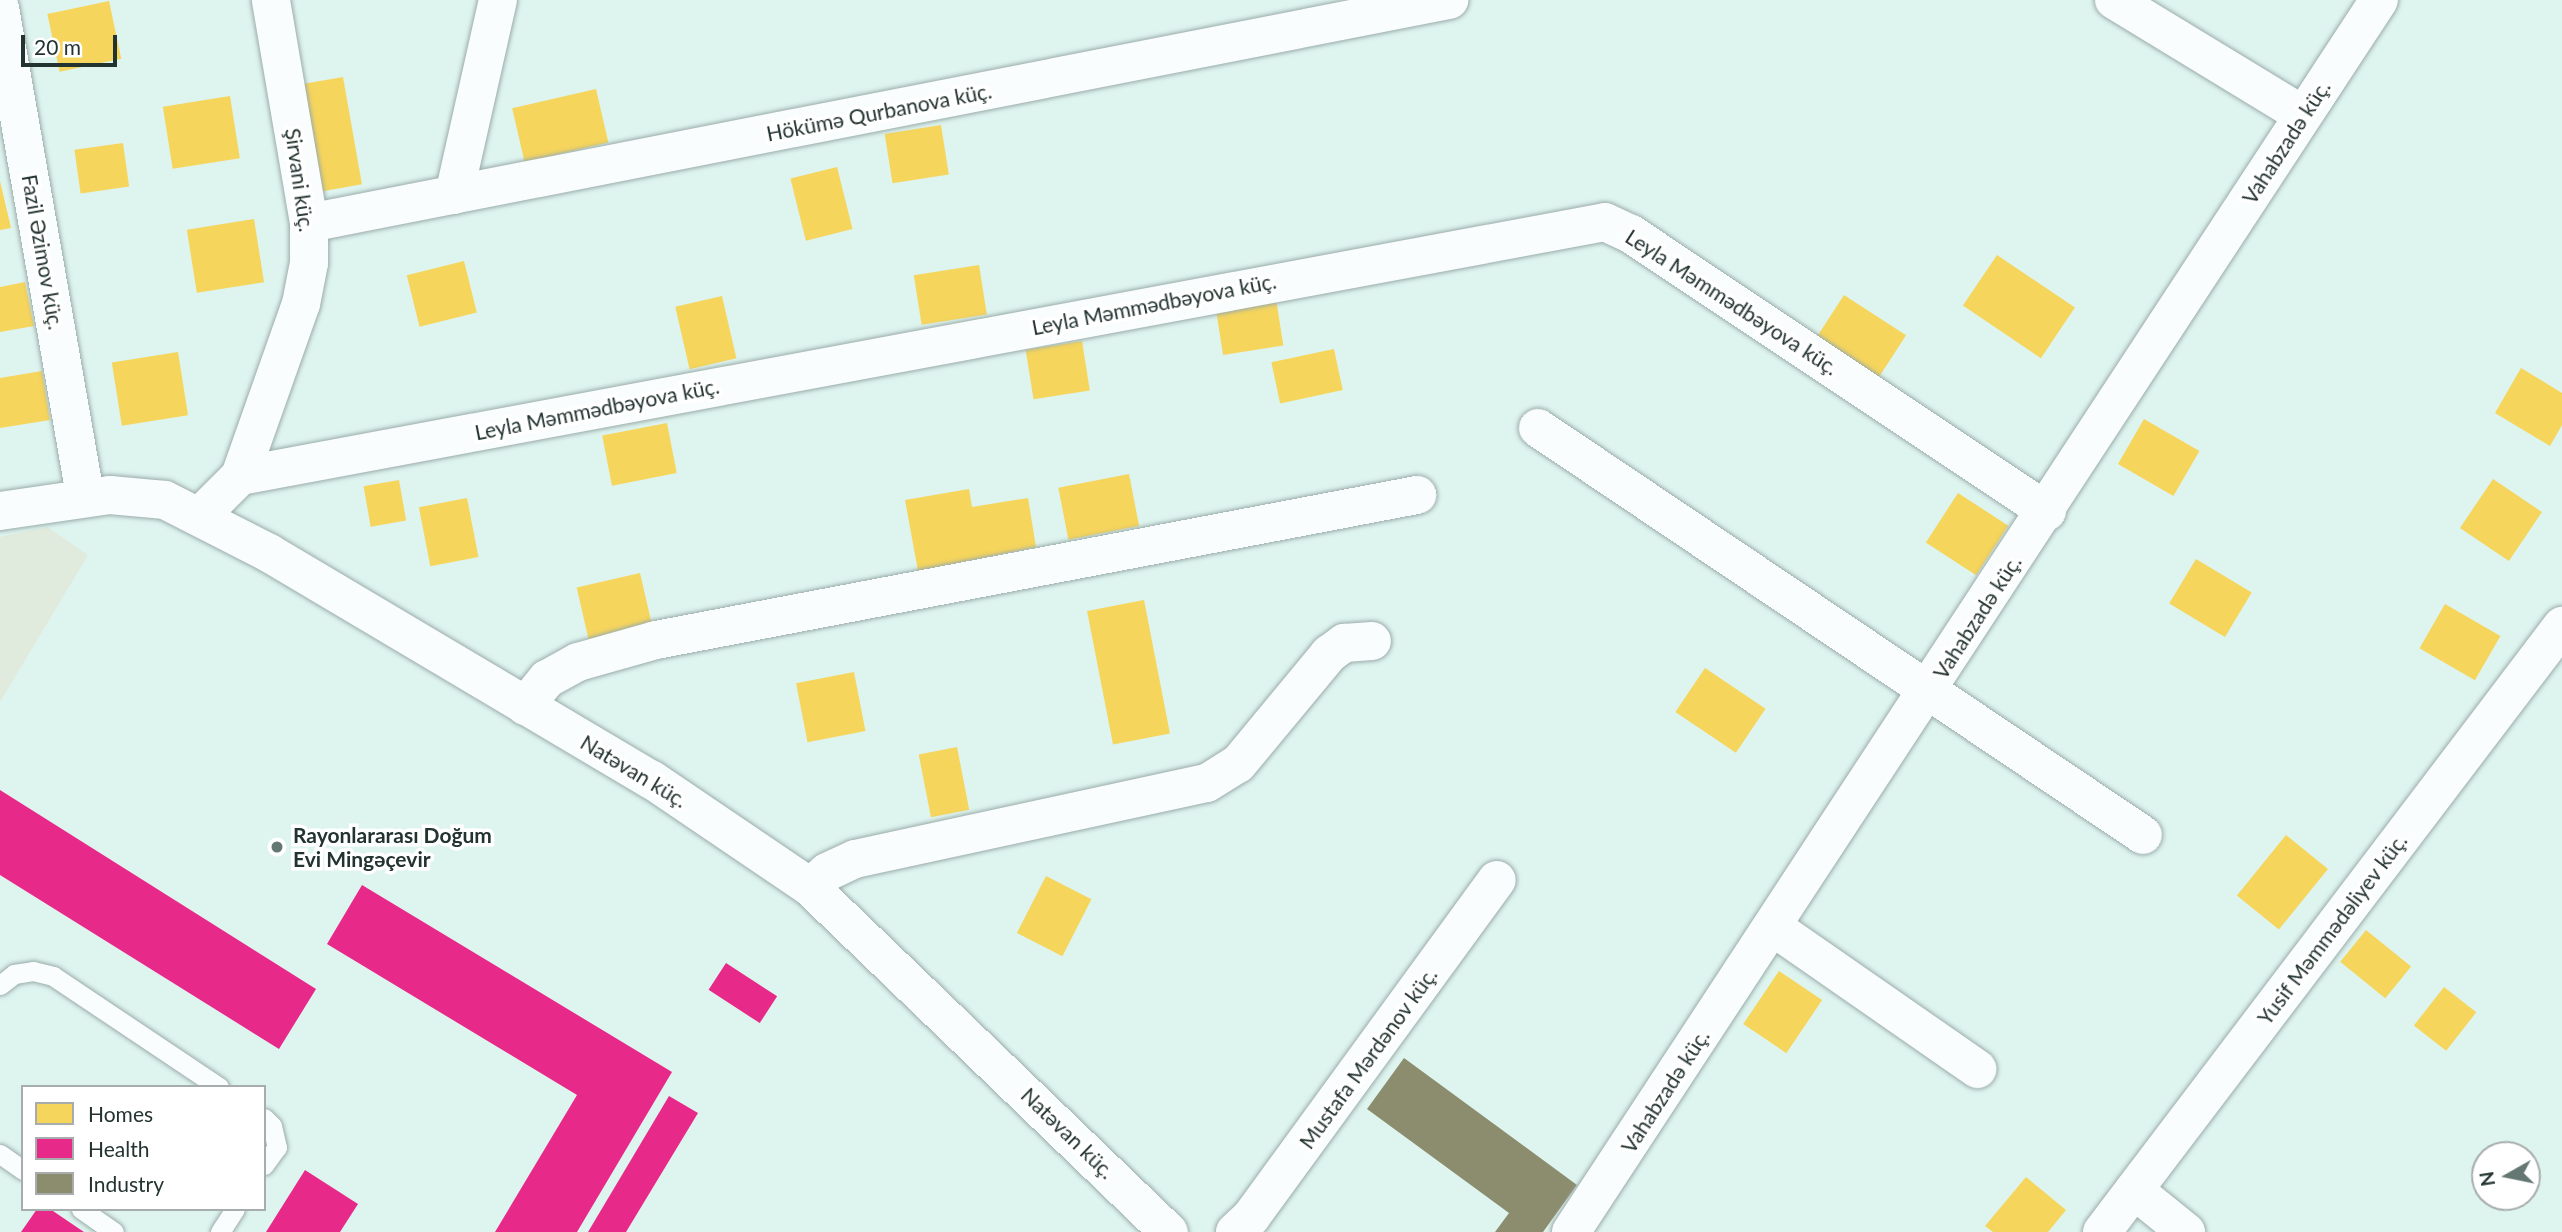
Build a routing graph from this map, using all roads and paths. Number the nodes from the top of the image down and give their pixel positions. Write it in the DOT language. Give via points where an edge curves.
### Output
graph roads {
  1 [pos="271,0"];
  2 [pos="498,0"];
  3 [pos="1449,0"];
  4 [pos="2114,0"];
  5 [pos="2379,0"];
  6 [pos="0,8"];
  7 [pos="2303,115"];
  8 [pos="454,195"];
  9 [pos="309,223"];
  10 [pos="1538,428"];
  11 [pos="240,476"];
  12 [pos="1417,495"];
  13 [pos="85,496"];
  14 [pos="0,511"];
  15 [pos="2047,511"];
  16 [pos="200,516"];
  17 [pos="2562,626"];
  18 [pos="1372,641"];
  19 [pos="1928,691"];
  20 [pos="525,706"];
  21 [pos="2143,835"];
  22 [pos="1497,880"];
  23 [pos="810,887"];
  24 [pos="1773,927"];
  25 [pos="0,985"];
  26 [pos="1977,1069"];
  27 [pos="216,1085"];
  28 [pos="266,1120"];
  29 [pos="0,1154"];
  30 [pos="266,1163"];
  31 [pos="21,1169"];
  32 [pos="2134,1190"];
  33 [pos="84,1211"];
  34 [pos="234,1211"];
  35 [pos="114,1232"];
  36 [pos="220,1232"];
  37 [pos="1169,1232"];
  38 [pos="1234,1232"];
  39 [pos="1571,1232"];
  40 [pos="2102,1232"];
  41 [pos="2186,1232"];
  1 -- 9 [label="street, Şirvani küç."];
  2 -- 8 [label="street"];
  3 -- 8 [label="street, Hökümə Qurbanova küç."];
  4 -- 7 [label="street"];
  5 -- 7 [label="street, Vahabzadə küç."];
  6 -- 13 [label="street, Fazil Əzimov küç."];
  7 -- 15 [label="street, Vahabzadə küç."];
  8 -- 9 [label="street, Hökümə Qurbanova küç."];
  9 -- 11 [label="street, Şirvani küç." via="301,304"];
  10 -- 19 [label="street"];
  11 -- 15 [label="street, Leyla Məmmədbəyova küç." via="1605,222 1631,234"];
  11 -- 16 [label="street"];
  12 -- 20 [label="street" via="656,640 578,662 547,679"];
  13 -- 14 [label="street, Natəvan küç."];
  13 -- 16 [label="street, Natəvan küç." via="136,495 165,500"];
  15 -- 19 [label="street, Vahabzadə küç."];
  16 -- 20 [label="street, Natəvan küç."];
  17 -- 32 [label="street, Yusif Məmmədəliyev küç."];
  18 -- 23 [label="street" via="1344,643 1329,654 1238,764 1207,783 855,859 827,872"];
  19 -- 21 [label="street"];
  19 -- 24 [label="street, Vahabzadə küç."];
  20 -- 23 [label="street, Natəvan küç." via="663,787"];
  22 -- 38 [label="street, Mustafa Mərdənov küç." via="1251,1217"];
  23 -- 37 [label="street, Natəvan küç."];
  24 -- 26 [label="street"];
  24 -- 39 [label="street, Vahabzadə küç."];
  25 -- 27 [label="lane" via="23,973 53,976"];
  28 -- 30 [label="lane" via="277,1147"];
  29 -- 31 [label="lane"];
  32 -- 40 [label="street, Yusif Məmmədəliyev küç."];
  32 -- 41 [label="street"];
  33 -- 35 [label="lane"];
  34 -- 36 [label="lane"];
}
